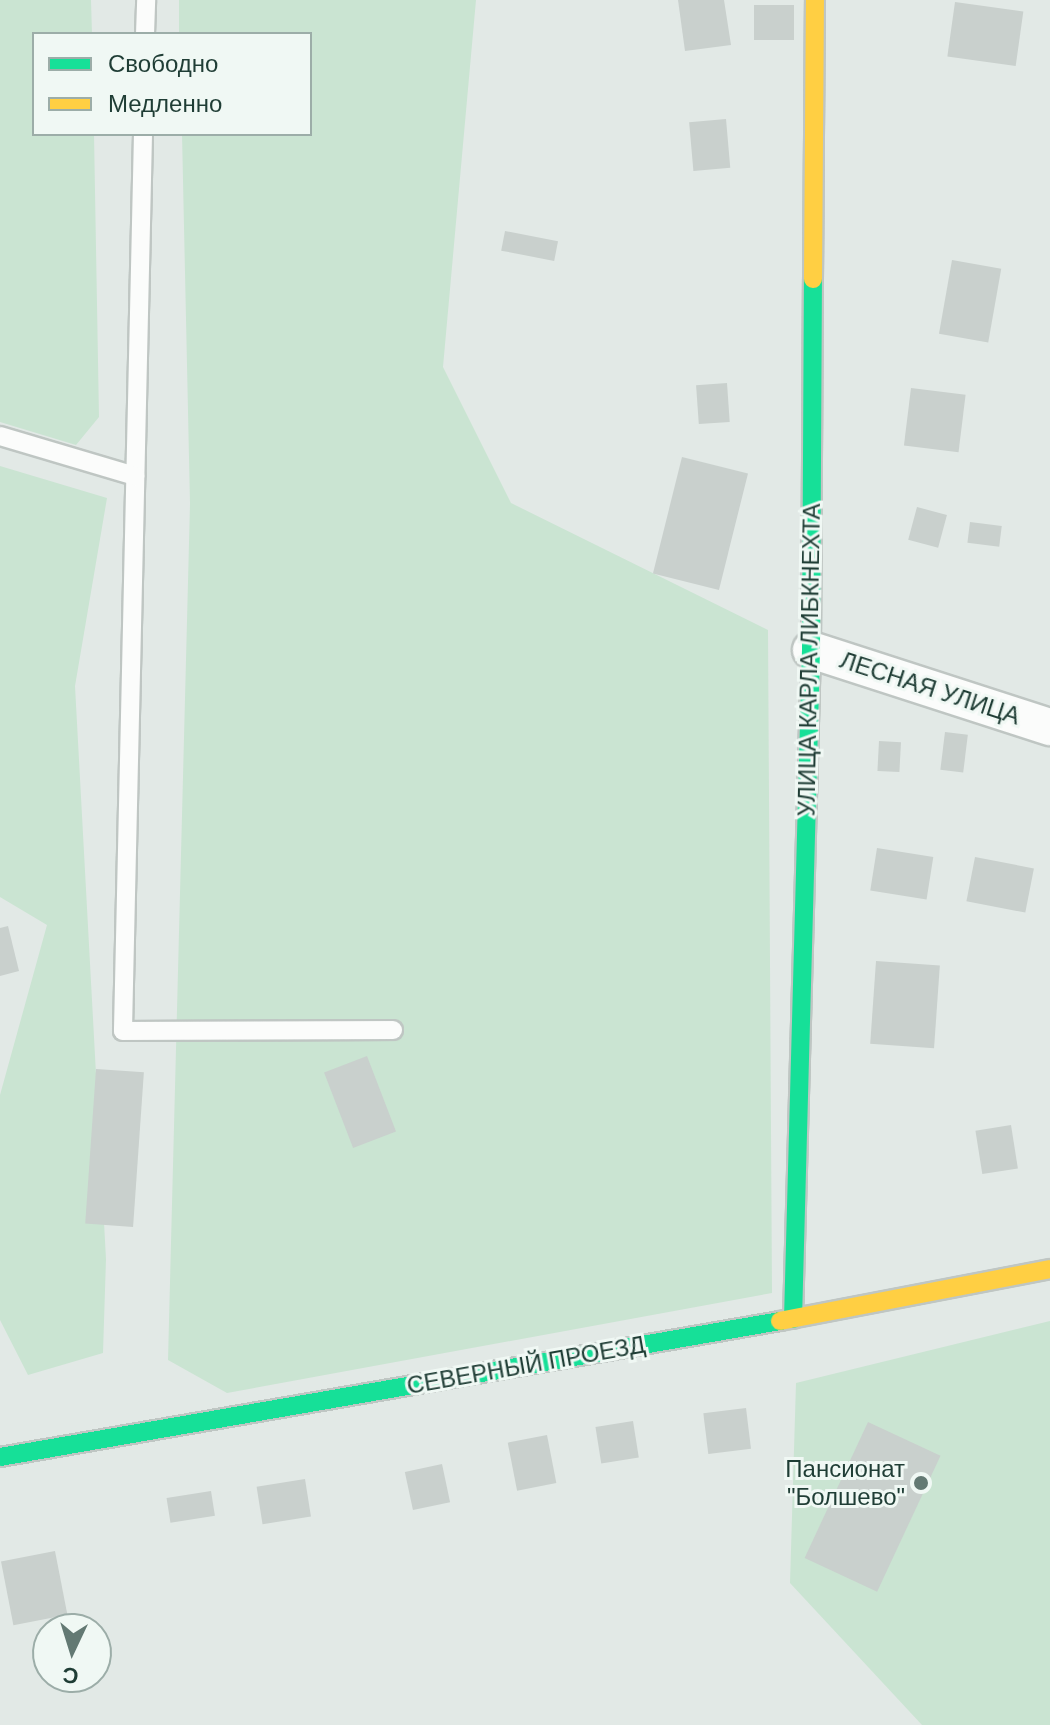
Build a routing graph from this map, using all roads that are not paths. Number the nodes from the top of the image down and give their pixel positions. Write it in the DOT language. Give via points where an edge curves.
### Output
graph roads {
  1 [pos="146,0"];
  2 [pos="815,0"];
  3 [pos="145,32"];
  4 [pos="143,136"];
  5 [pos="0,436"];
  6 [pos="135,476"];
  7 [pos="811,650"];
  8 [pos="1050,727"];
  9 [pos="393,1030"];
  10 [pos="1050,1269"];
  11 [pos="793,1319"];
  12 [pos="0,1457"];
  1 -- 3 [label="lane"];
  2 -- 7 [label="street, УЛИЦА КАРЛА ЛИБКНЕХТА"];
  4 -- 6 [label="lane"];
  5 -- 6 [label="lane"];
  6 -- 9 [label="lane" via="123,1031"];
  7 -- 8 [label="street, ЛЕСНАЯ УЛИЦА"];
  7 -- 11 [label="street, УЛИЦА КАРЛА ЛИБКНЕХТА"];
  10 -- 11 [label="street, СЕВЕРНЫЙ ПРОЕЗД"];
  11 -- 12 [label="street, СЕВЕРНЫЙ ПРОЕЗД"];
}
